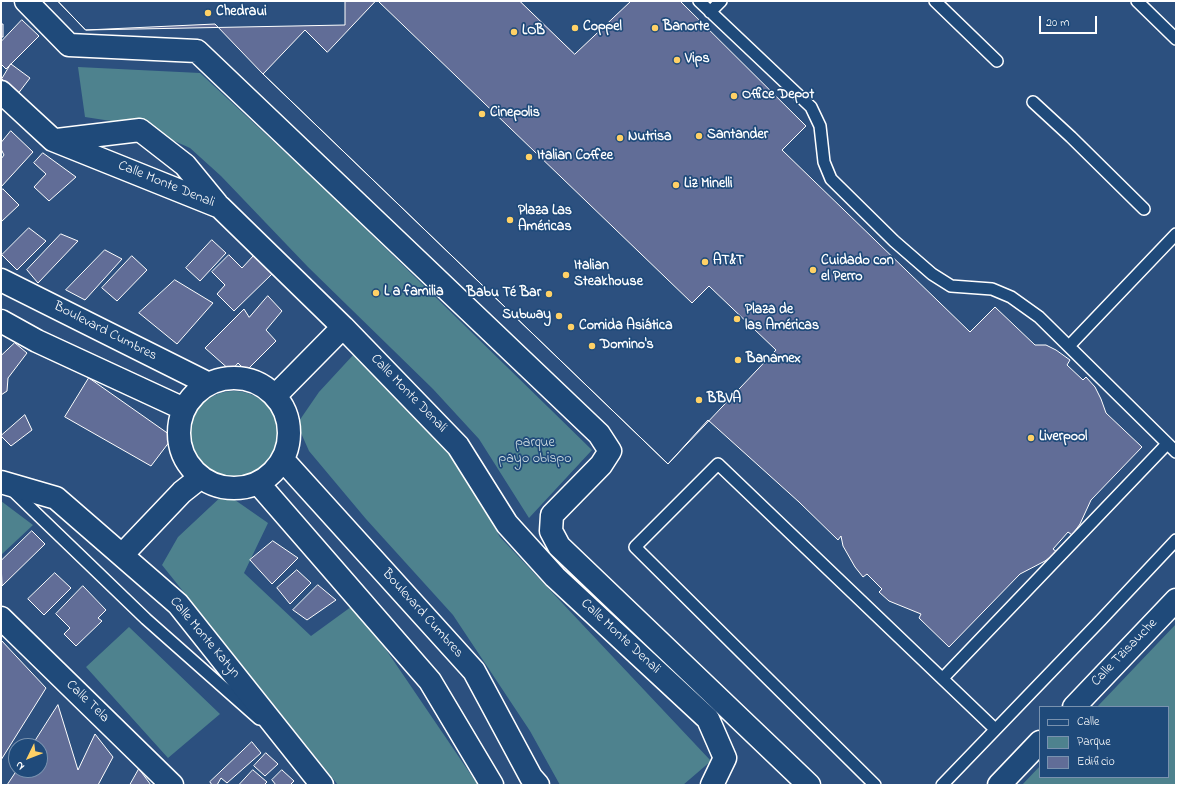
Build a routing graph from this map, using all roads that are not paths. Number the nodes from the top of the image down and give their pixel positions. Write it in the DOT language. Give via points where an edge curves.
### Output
graph roads {
  1 [pos="26,1"];
  2 [pos="699,1"];
  3 [pos="721,1"];
  4 [pos="935,1"];
  5 [pos="1137,1"];
  6 [pos="710,12"];
  7 [pos="1176,39"];
  8 [pos="997,61"];
  9 [pos="1,92"];
  10 [pos="1033,102"];
  11 [pos="53,140"];
  12 [pos="220,207"];
  13 [pos="1144,209"];
  14 [pos="1176,234"];
  15 [pos="1,280"];
  16 [pos="1,321"];
  17 [pos="343,327"];
  18 [pos="1069,346"];
  19 [pos="209,384"];
  20 [pos="275,396"];
  21 [pos="184,409"];
  22 [pos="1167,444"];
  23 [pos="1176,452"];
  24 [pos="283,460"];
  25 [pos="201,477"];
  26 [pos="4,483"];
  27 [pos="258,483"];
  28 [pos="1176,540"];
  29 [pos="122,555"];
  30 [pos="1176,600"];
  31 [pos="1,618"];
  32 [pos="942,678"];
  33 [pos="1075,706"];
  34 [pos="995,729"];
  35 [pos="1039,743"];
  36 [pos="296,752"];
  37 [pos="172,785"];
  38 [pos="322,785"];
  39 [pos="492,785"];
  40 [pos="538,785"];
  41 [pos="712,785"];
  42 [pos="809,785"];
  43 [pos="875,785"];
  44 [pos="942,785"];
  45 [pos="999,785"];
  1 -- 42 [label="street" via="69,45 197,51 599,434 610,452 601,465 552,515 551,531 558,546"];
  2 -- 6 [label="lane"];
  3 -- 6 [label="lane"];
  4 -- 8 [label="lane"];
  5 -- 7 [label="lane"];
  6 -- 18 [label="lane" via="812,107 820,126 824,162 831,179 894,240 932,274 951,286 992,289 1011,297 1039,317"];
  9 -- 11 [label="street, Calle Monte Denali"];
  10 -- 13 [label="lane"];
  11 -- 12 [label="street, Calle Monte Denali"];
  11 -- 12 [label="street" via="140,130 185,165"];
  12 -- 17 [label="street, Calle Monte Denali"];
  14 -- 18 [label="lane"];
  15 -- 19 [label="street, Boulevard Cumbres"];
  16 -- 21 [label="street" via="37,341"];
  17 -- 20 [label="street"];
  17 -- 41 [label="street, Calle Monte Denali" via="458,446 507,524 555,577 708,719 725,758"];
  18 -- 22 [label="lane"];
  19 -- 20 [label="street" via="226,378 244,379 260,385"];
  19 -- 21 [label="street" via="194,394"];
  20 -- 24 [label="street" via="284,408 289,423 289,439"];
  21 -- 25 [label="street" via="179,427 180,446 188,463"];
  22 -- 23 [label="lane"];
  22 -- 32 [label="lane"];
  24 -- 27 [label="street" via="269,477"];
  24 -- 40 [label="street, Boulevard Cumbres" via="474,671"];
  25 -- 27 [label="street" via="217,486 231,489 245,488"];
  25 -- 29 [label="street" via="182,492"];
  26 -- 29 [label="street, Calle Monte Katyn" via="56,498"];
  26 -- 36 [label="lane" via="146,619"];
  27 -- 39 [label="street" via="430,681"];
  28 -- 34 [label="lane"];
  29 -- 36 [label="street, Calle Monte Katyn" via="178,604"];
  30 -- 33 [label="street, Calle Tzisauche"];
  31 -- 37 [label="street, Calle Tela"];
  32 -- 34 [label="lane"];
  32 -- 43 [label="lane" via="718,464 635,547"];
  34 -- 44 [label="lane"];
  35 -- 45 [label="street"];
  36 -- 38 [label="street, Calle Monte Katyn"];
}
